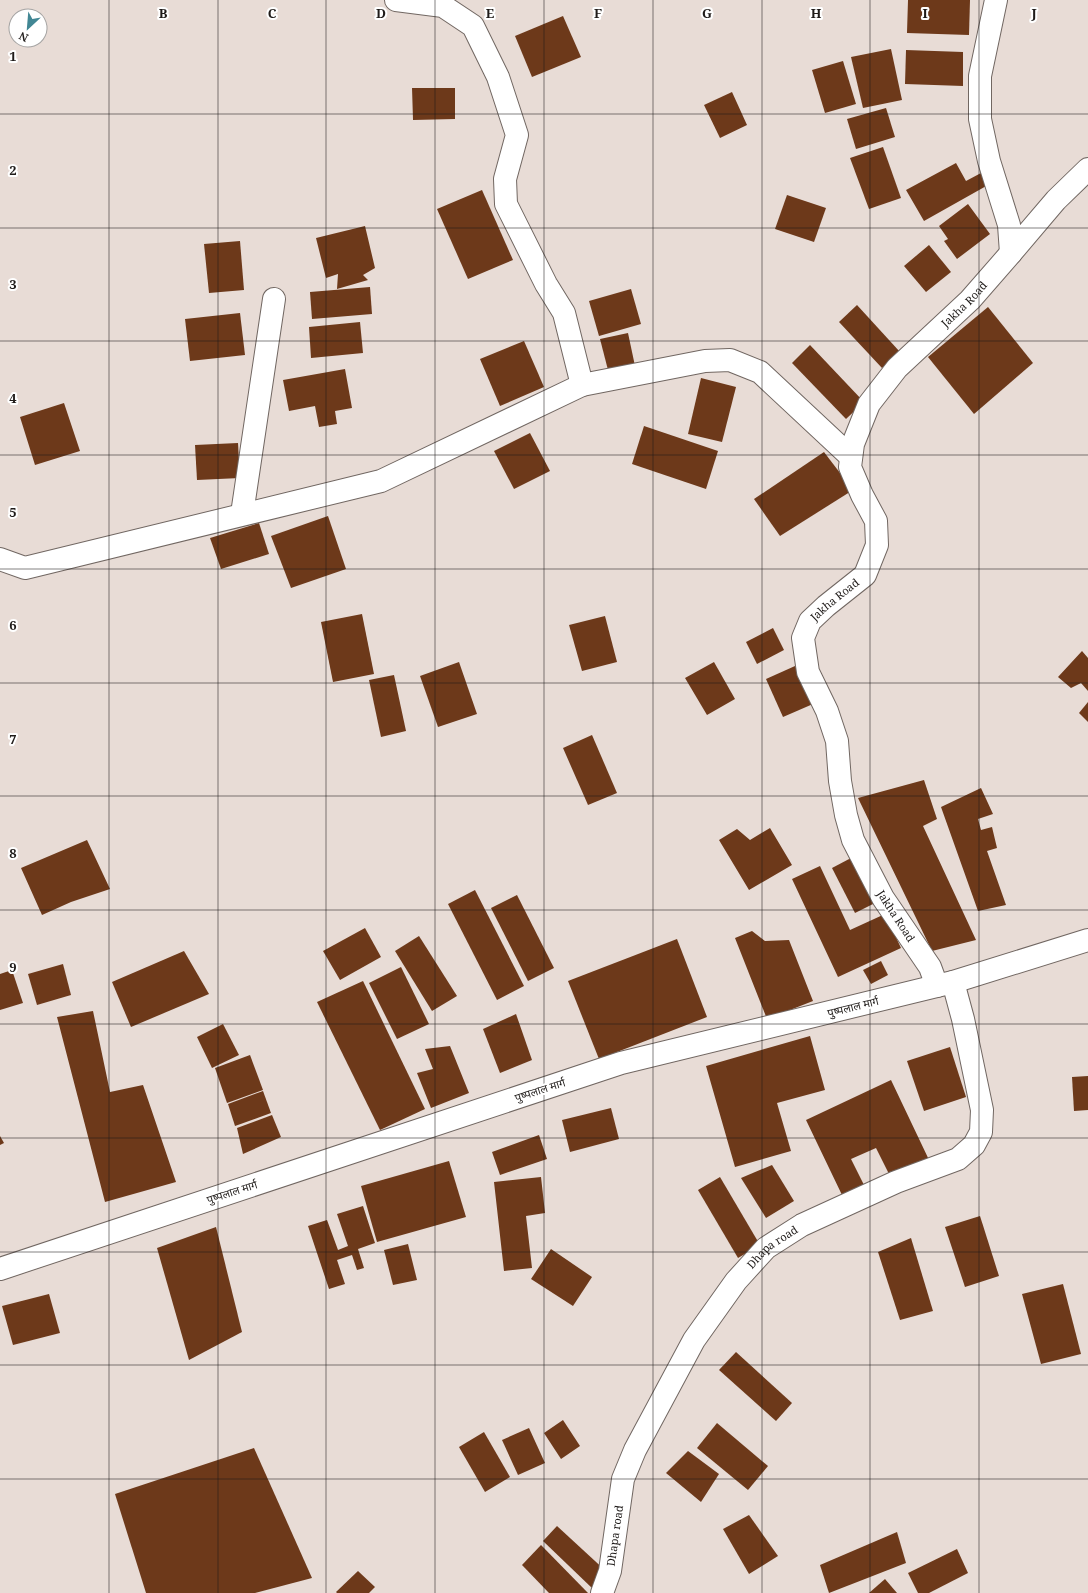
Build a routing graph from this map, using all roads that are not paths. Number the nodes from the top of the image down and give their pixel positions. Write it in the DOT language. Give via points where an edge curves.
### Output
graph roads {
  1 [pos="396,0"];
  2 [pos="996,0"];
  3 [pos="1088,169"];
  4 [pos="1011,253"];
  5 [pos="274,299"];
  6 [pos="582,386"];
  7 [pos="851,457"];
  8 [pos="242,514"];
  9 [pos="0,559"];
  10 [pos="1088,940"];
  11 [pos="945,984"];
  12 [pos="0,1269"];
  13 [pos="602,1593"];
  1 -- 6 [label="street" via="443,6 473,26 498,77 517,135 505,179 506,204 546,284 564,313"];
  2 -- 4 [label="street" via="980,76 980,119 989,161 1009,224"];
  3 -- 4 [label="street, Jakha Road" via="1056,200"];
  4 -- 7 [label="street, Jakha Road" via="970,300 897,368 869,404 853,444"];
  5 -- 8 [label="street"];
  6 -- 7 [label="street" via="705,362 730,360 760,372"];
  6 -- 8 [label="street" via="381,480"];
  7 -- 11 [label="street, Jakha Road" via="850,467 876,522 877,544 865,575 810,621 803,638 808,672 827,711 837,741 840,781 853,840 883,898 930,967"];
  8 -- 9 [label="street" via="25,568"];
  10 -- 11 [label="street, पुष्पलाल मार्ग"];
  11 -- 12 [label="street, पुष्पलाल मार्ग" via="621,1063"];
  11 -- 13 [label="street, Dhapa road" via="963,1019 982,1110 981,1132 974,1145 958,1159 896,1182 802,1225 766,1248 736,1281 694,1340 634,1450 623,1479 610,1571"];
}
